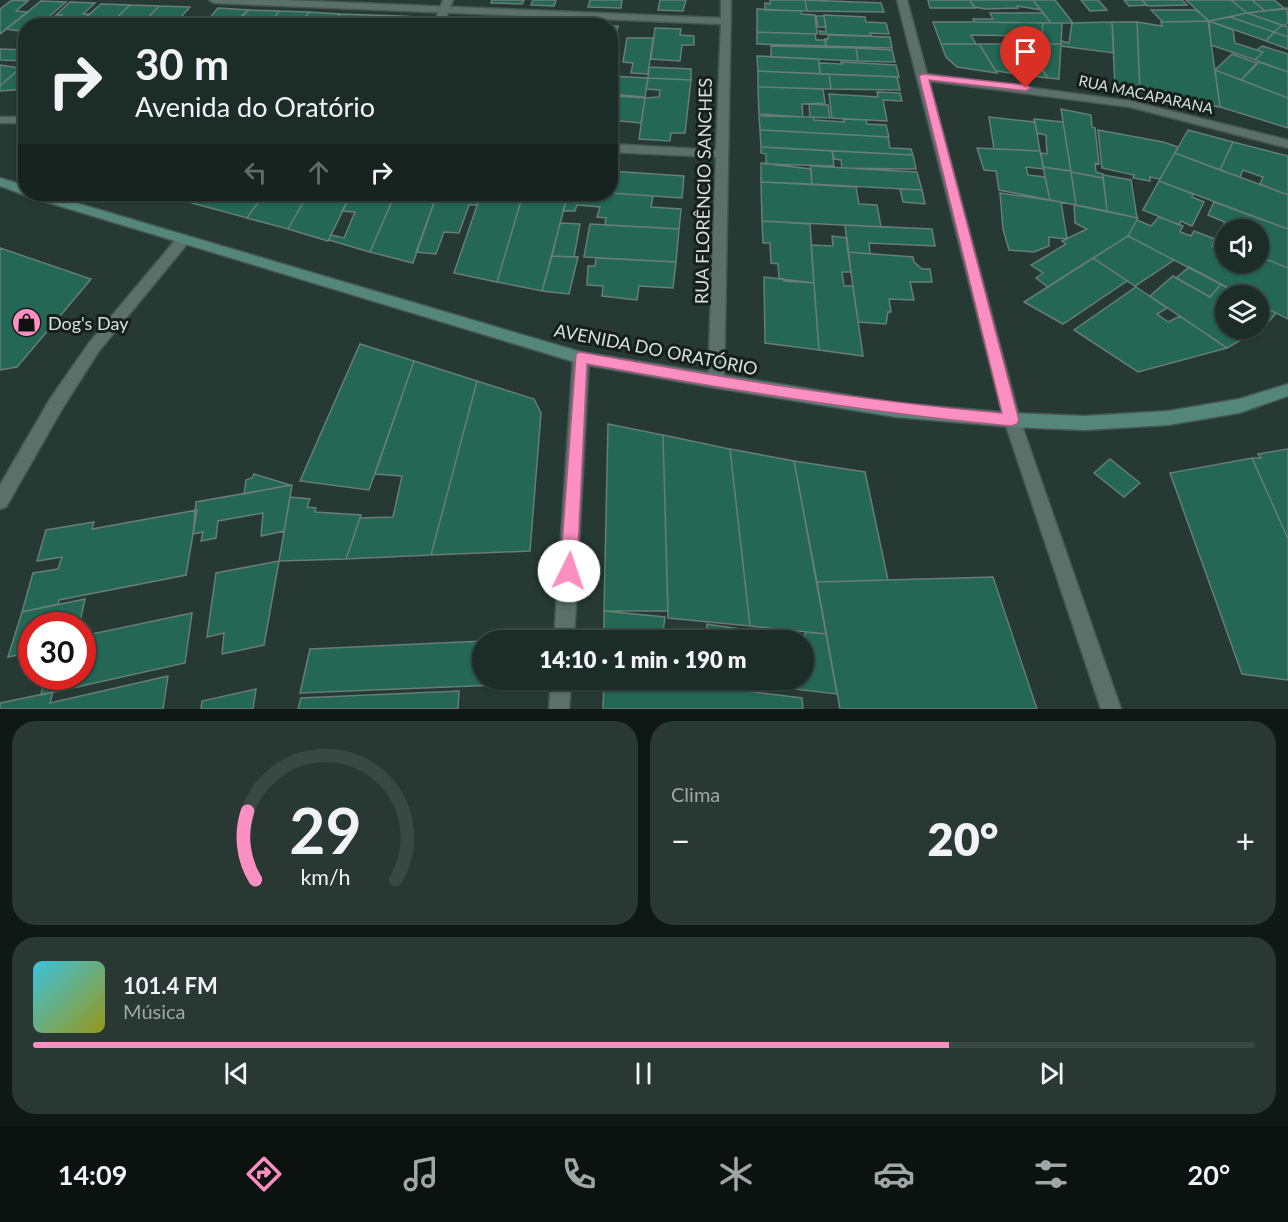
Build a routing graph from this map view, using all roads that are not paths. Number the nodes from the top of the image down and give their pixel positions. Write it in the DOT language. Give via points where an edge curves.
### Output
graph roads {
  1 [pos="214,0"];
  2 [pos="726,0"];
  3 [pos="902,0"];
  4 [pos="447,5"];
  5 [pos="725,21"];
  6 [pos="923,76"];
  7 [pos="0,120"];
  8 [pos="18,120"];
  9 [pos="1288,144"];
  10 [pos="618,148"];
  11 [pos="721,154"];
  12 [pos="0,182"];
  13 [pos="18,188"];
  14 [pos="57,201"];
  15 [pos="183,240"];
  16 [pos="580,358"];
  17 [pos="716,382"];
  18 [pos="1288,390"];
  19 [pos="1011,420"];
  20 [pos="0,501"];
  21 [pos="565,630"];
  22 [pos="560,690"];
  23 [pos="559,709"];
  24 [pos="1111,709"];
  1 -- 4 [label="street"];
  2 -- 5 [label="street, RUA FLORÊNCIO SANCHES"];
  3 -- 6 [label="street"];
  4 -- 5 [label="street"];
  5 -- 11 [label="street, RUA FLORÊNCIO SANCHES"];
  6 -- 9 [label="street, RUA MACAPARANA" via="1130,104"];
  6 -- 19 [label="street"];
  7 -- 8 [label="street"];
  10 -- 11 [label="street"];
  11 -- 17 [label="street, RUA FLORÊNCIO SANCHES"];
  12 -- 13 [label="main road"];
  14 -- 15 [label="main road, AVENIDA DO ORATÓRIO"];
  15 -- 16 [label="main road, AVENIDA DO ORATÓRIO"];
  15 -- 20 [label="street" via="94,347"];
  16 -- 17 [label="main road, AVENIDA DO ORATÓRIO"];
  16 -- 21 [label="street"];
  17 -- 19 [label="main road, AVENIDA DO ORATÓRIO" via="896,410"];
  18 -- 19 [label="main road, AVENIDA DO ORATÓRIO" via="1239,406 1168,418 1085,423"];
  19 -- 24 [label="street"];
  22 -- 23 [label="street"];
}
